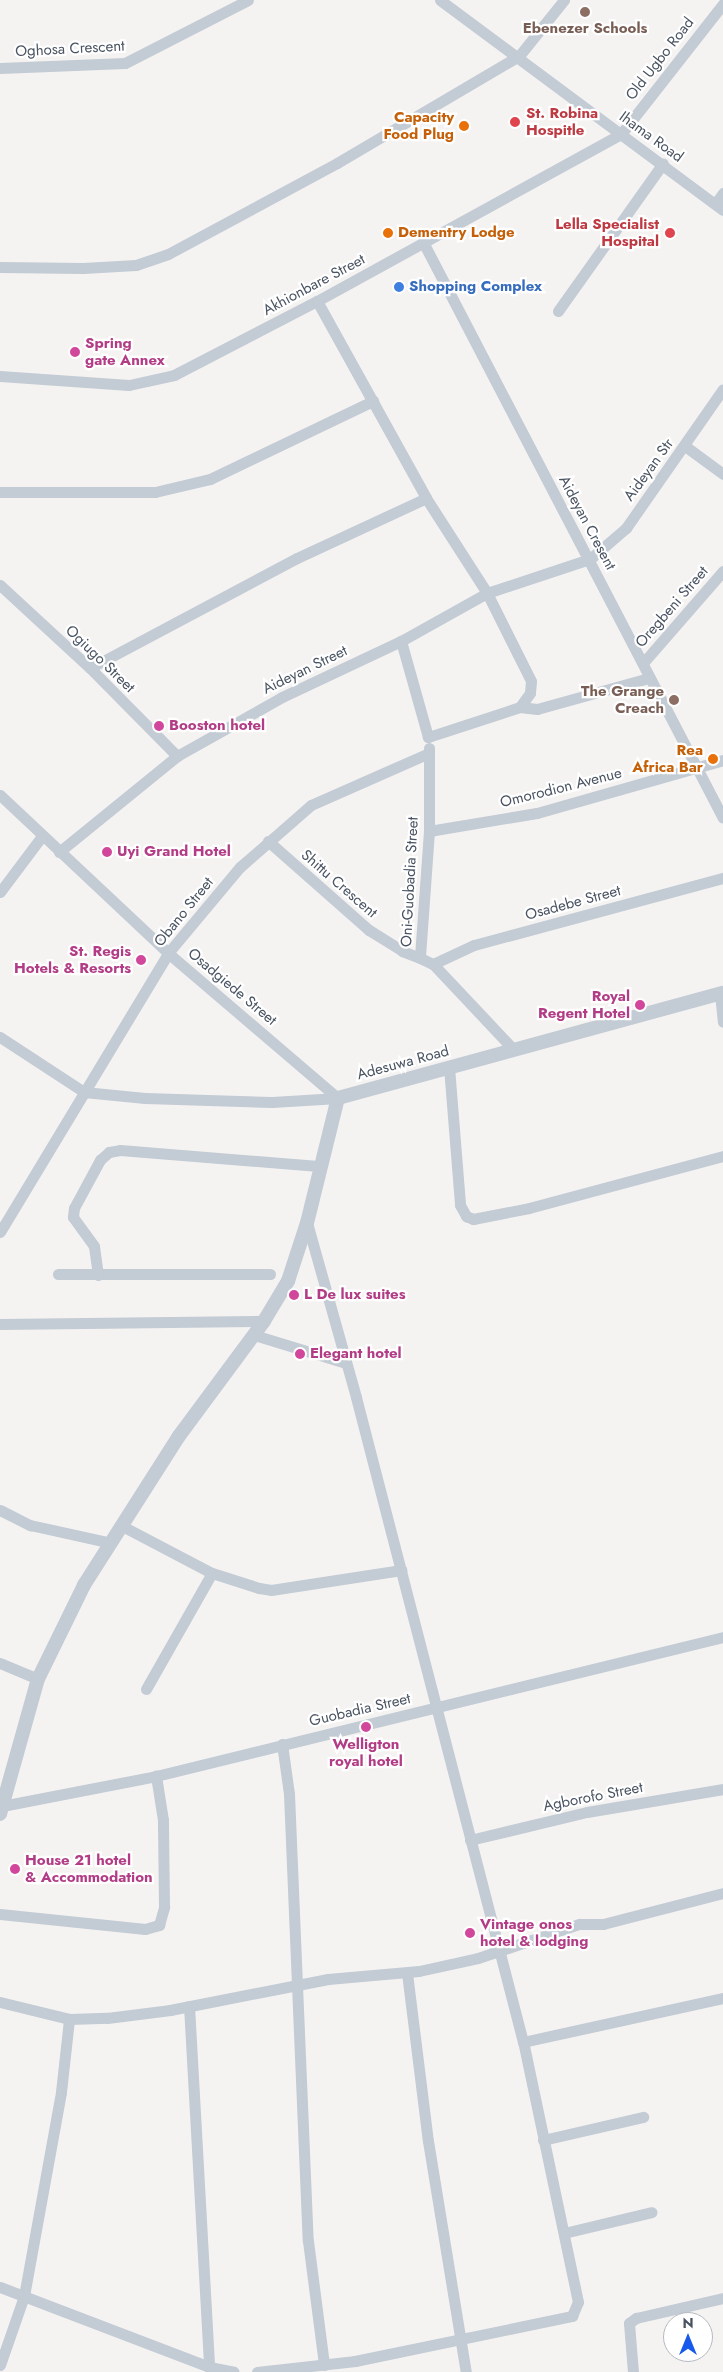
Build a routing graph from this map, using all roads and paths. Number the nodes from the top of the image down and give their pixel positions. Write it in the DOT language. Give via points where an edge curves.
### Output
graph roads {
  1 [pos="248,0"];
  2 [pos="440,0"];
  3 [pos="564,0"];
  4 [pos="723,4"];
  5 [pos="520,56"];
  6 [pos="0,68"];
  7 [pos="621,134"];
  8 [pos="663,163"];
  9 [pos="723,193"];
  10 [pos="719,207"];
  11 [pos="423,242"];
  12 [pos="0,266"];
  13 [pos="317,301"];
  14 [pos="558,311"];
  15 [pos="0,376"];
  16 [pos="723,389"];
  17 [pos="373,401"];
  18 [pos="685,446"];
  19 [pos="723,474"];
  20 [pos="0,492"];
  21 [pos="426,498"];
  22 [pos="590,558"];
  23 [pos="723,571"];
  24 [pos="0,585"];
  25 [pos="487,594"];
  26 [pos="401,641"];
  27 [pos="643,663"];
  28 [pos="90,668"];
  29 [pos="650,678"];
  30 [pos="520,707"];
  31 [pos="428,737"];
  32 [pos="429,753"];
  33 [pos="177,756"];
  34 [pos="723,760"];
  35 [pos="698,768"];
  36 [pos="0,795"];
  37 [pos="723,818"];
  38 [pos="429,831"];
  39 [pos="42,836"];
  40 [pos="268,842"];
  41 [pos="59,852"];
  42 [pos="723,878"];
  43 [pos="0,892"];
  44 [pos="168,953"];
  45 [pos="420,958"];
  46 [pos="433,964"];
  47 [pos="722,993"];
  48 [pos="723,1022"];
  49 [pos="0,1037"];
  50 [pos="512,1049"];
  51 [pos="449,1067"];
  52 [pos="84,1092"];
  53 [pos="338,1098"];
  54 [pos="723,1156"];
  55 [pos="322,1166"];
  56 [pos="307,1223"];
  57 [pos="0,1232"];
  58 [pos="58,1274"];
  59 [pos="270,1274"];
  60 [pos="98,1275"];
  61 [pos="264,1321"];
  62 [pos="0,1324"];
  63 [pos="254,1335"];
  64 [pos="346,1363"];
  65 [pos="0,1510"];
  66 [pos="122,1526"];
  67 [pos="111,1544"];
  68 [pos="401,1570"];
  69 [pos="212,1573"];
  70 [pos="723,1638"];
  71 [pos="0,1663"];
  72 [pos="38,1679"];
  73 [pos="146,1689"];
  74 [pos="435,1708"];
  75 [pos="282,1744"];
  76 [pos="156,1776"];
  77 [pos="723,1789"];
  78 [pos="1,1810"];
  79 [pos="470,1840"];
  80 [pos="723,1893"];
  81 [pos="0,1914"];
  82 [pos="500,1949"];
  83 [pos="407,1973"];
  84 [pos="297,1984"];
  85 [pos="723,1998"];
  86 [pos="0,2002"];
  87 [pos="189,2006"];
  88 [pos="69,2019"];
  89 [pos="524,2042"];
  90 [pos="642,2117"];
  91 [pos="543,2140"];
  92 [pos="652,2212"];
  93 [pos="564,2233"];
  94 [pos="0,2287"];
  95 [pos="24,2296"];
  96 [pos="723,2298"];
  97 [pos="462,2339"];
  98 [pos="0,2365"];
  99 [pos="324,2365"];
  100 [pos="356,2366"];
  101 [pos="209,2367"];
  102 [pos="234,2372"];
  103 [pos="257,2372"];
  104 [pos="466,2372"];
  105 [pos="633,2372"];
  1 -- 6 [label="street, Oghosa Crescent" via="125,63"];
  2 -- 5 [label="street, Ihama Road"];
  3 -- 5 [label="street"];
  4 -- 7 [label="street, Old Ugbo Road"];
  5 -- 7 [label="street, Ihama Road"];
  5 -- 12 [label="street" via="337,163 152,261 83,268"];
  7 -- 8 [label="street, Ihama Road"];
  7 -- 11 [label="street, Akhionbare Street"];
  8 -- 10 [label="street, Ihama Road"];
  8 -- 14 [label="street"];
  9 -- 10 [label="street"];
  11 -- 13 [label="street, Akhionbare Street"];
  11 -- 22 [label="street, Aideyan Cresent"];
  13 -- 15 [label="street, Akhionbare Street" via="174,375 154,382 129,385"];
  13 -- 17 [label="street"];
  16 -- 18 [label="street, Aideyan Str"];
  17 -- 20 [label="street" via="210,479 156,492"];
  17 -- 21 [label="street"];
  18 -- 19 [label="street"];
  18 -- 22 [label="street, Aideyan Str" via="626,528"];
  21 -- 25 [label="street"];
  21 -- 28 [label="street" via="297,558"];
  22 -- 25 [label="street, Aideyan Street"];
  22 -- 27 [label="street, Aideyan Cresent"];
  23 -- 27 [label="street, Oregbeni Street"];
  24 -- 28 [label="street, Ogiugo Street"];
  25 -- 26 [label="street, Aideyan Street"];
  25 -- 30 [label="street" via="531,681 530,693"];
  26 -- 31 [label="street, Oni-Guobadia Street"];
  26 -- 33 [label="street, Aideyan Street" via="282,697"];
  27 -- 29 [label="street, Aideyan Cresent"];
  28 -- 33 [label="street, Ogiugo Street"];
  29 -- 30 [label="street" via="537,709"];
  29 -- 35 [label="street, Aideyan Cresent"];
  30 -- 31 [label="street"];
  31 -- 32 [label="street, Oni-Guobadia Street"];
  32 -- 38 [label="street, Oni-Guobadia Street"];
  32 -- 40 [label="street, Obano Street" via="311,805"];
  33 -- 41 [label="street, Aideyan Street"];
  34 -- 35 [label="street, Omorodion Avenue"];
  35 -- 37 [label="street, Aideyan Cresent"];
  35 -- 38 [label="street, Omorodion Avenue" via="537,813"];
  36 -- 39 [label="street, Osadgiede Street"];
  38 -- 45 [label="street, Oni-Guobadia Street"];
  39 -- 41 [label="street, Osadgiede Street"];
  39 -- 43 [label="street"];
  40 -- 44 [label="street, Obano Street" via="240,867"];
  40 -- 45 [label="street, Shittu Crescent" via="369,930 402,951"];
  41 -- 44 [label="street, Osadgiede Street"];
  42 -- 46 [label="street, Osadebe Street" via="474,945"];
  44 -- 52 [label="street, Obano Street"];
  44 -- 53 [label="street, Osadgiede Street"];
  45 -- 46 [label="street, Oni-Guobadia Street"];
  46 -- 50 [label="street, Oni-Guobadia Street"];
  47 -- 48 [label="street"];
  47 -- 50 [label="street, Adesuwa Road"];
  49 -- 52 [label="street"];
  50 -- 51 [label="street, Adesuwa Road"];
  51 -- 53 [label="street, Adesuwa Road"];
  51 -- 54 [label="street" via="460,1205 466,1216 473,1219 529,1208"];
  52 -- 53 [label="street, Adesuwa Road" via="246,1102"];
  52 -- 57 [label="street, Obano Street"];
  53 -- 55 [label="street"];
  55 -- 56 [label="street"];
  55 -- 60 [label="street" via="120,1150 109,1152 96,1168 74,1208 73,1217 94,1246"];
  56 -- 61 [label="street" via="288,1281"];
  56 -- 64 [label="street"];
  58 -- 60 [label="street"];
  59 -- 60 [label="street"];
  61 -- 62 [label="street"];
  61 -- 63 [label="street"];
  63 -- 64 [label="street"];
  63 -- 66 [label="street" via="178,1436"];
  64 -- 68 [label="street"];
  65 -- 67 [label="street" via="30,1524"];
  66 -- 67 [label="street"];
  66 -- 69 [label="street"];
  67 -- 72 [label="street" via="59,1632"];
  68 -- 69 [label="street" via="271,1590"];
  68 -- 74 [label="street"];
  69 -- 73 [label="street"];
  70 -- 74 [label="street, Guobadia Street"];
  71 -- 72 [label="street"];
  72 -- 78 [label="street"];
  74 -- 75 [label="street, Guobadia Street"];
  74 -- 79 [label="street"];
  75 -- 76 [label="street, Guobadia Street"];
  75 -- 84 [label="street" via="289,1794"];
  76 -- 78 [label="street, Guobadia Street"];
  76 -- 81 [label="street" via="163,1820 164,1907 159,1925 145,1928"];
  77 -- 79 [label="street, Agborofo Street" via="587,1812"];
  79 -- 82 [label="street"];
  80 -- 82 [label="street" via="603,1924 579,1924"];
  82 -- 83 [label="street" via="478,1958"];
  82 -- 89 [label="street"];
  83 -- 84 [label="street"];
  83 -- 97 [label="street" via="428,2141"];
  84 -- 87 [label="street"];
  84 -- 99 [label="street" via="308,2241"];
  85 -- 89 [label="street"];
  86 -- 88 [label="street"];
  87 -- 88 [label="street" via="107,2018"];
  87 -- 101 [label="street"];
  88 -- 95 [label="street" via="61,2092"];
  89 -- 91 [label="street"];
  90 -- 91 [label="street"];
  91 -- 93 [label="street"];
  92 -- 93 [label="street"];
  93 -- 97 [label="street" via="578,2291 577,2309 572,2316"];
  94 -- 95 [label="street"];
  95 -- 98 [label="street"];
  95 -- 101 [label="street"];
  96 -- 105 [label="street" via="636,2318 629,2323"];
  97 -- 100 [label="street"];
  97 -- 104 [label="street"];
  99 -- 100 [label="street"];
  99 -- 103 [label="street"];
  101 -- 102 [label="street"];
}
